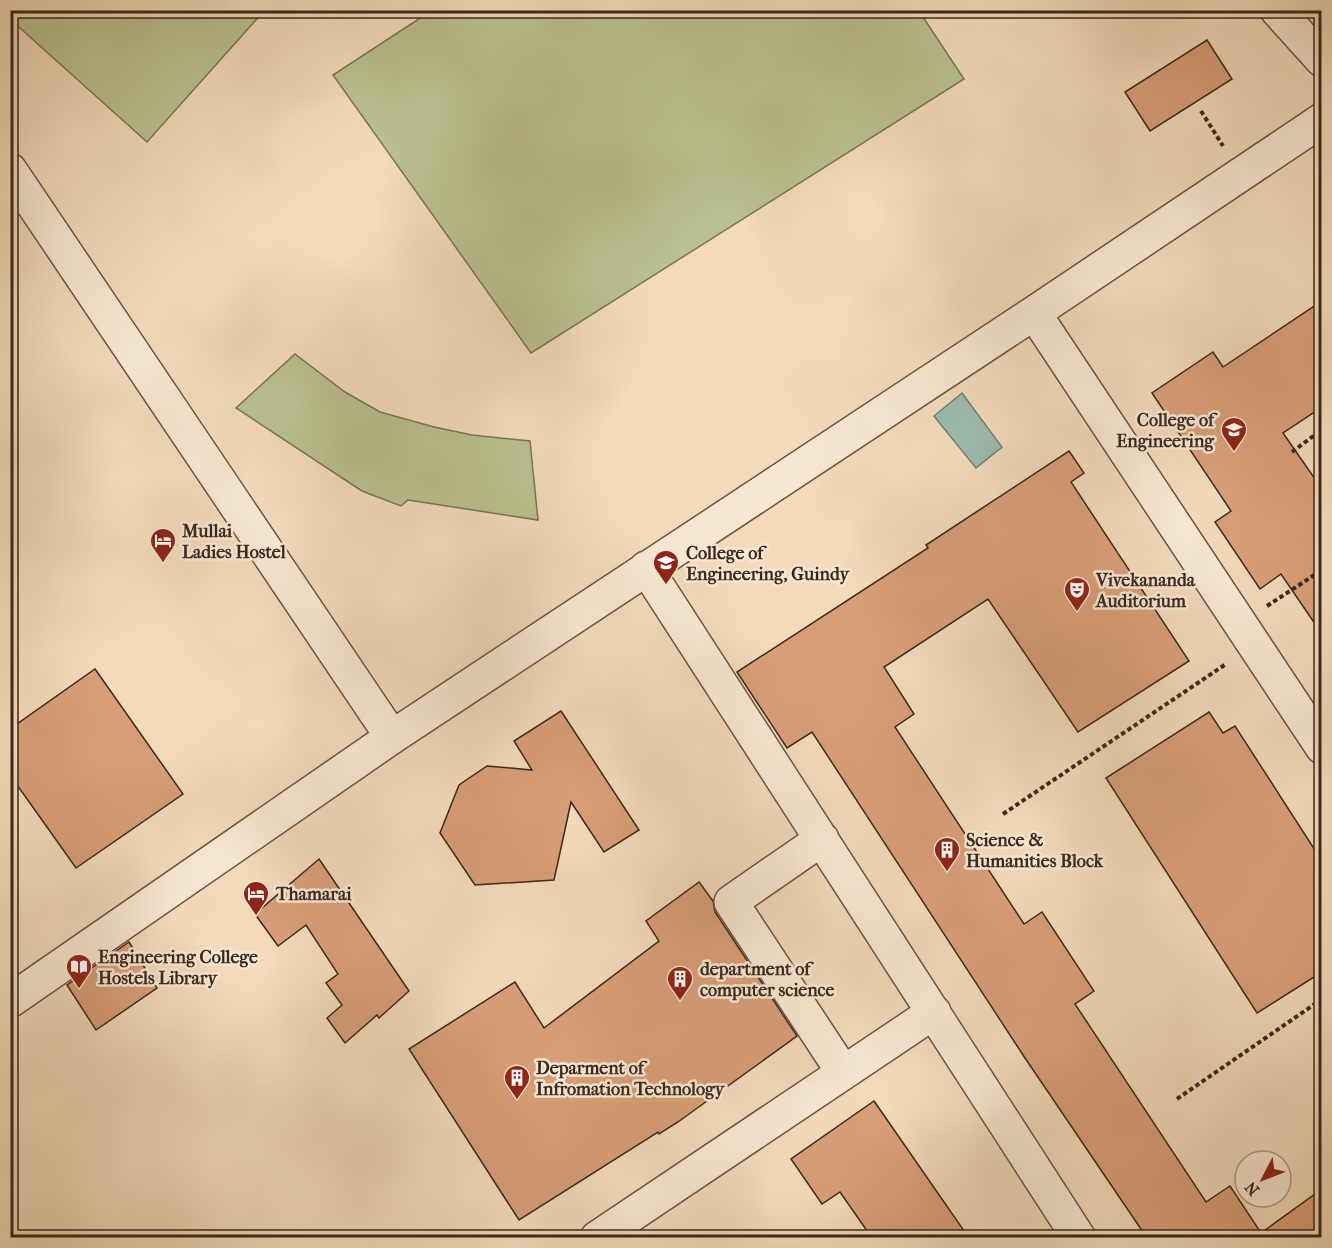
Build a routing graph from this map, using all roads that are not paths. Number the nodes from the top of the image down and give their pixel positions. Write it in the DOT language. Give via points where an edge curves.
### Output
graph roads {
  1 [pos="1277,10"];
  2 [pos="1322,60"];
  3 [pos="1322,120"];
  4 [pos="10,170"];
  5 [pos="1034,313"];
  6 [pos="646,568"];
  7 [pos="392,737"];
  8 [pos="1322,747"];
  9 [pos="822,839"];
  10 [pos="10,1001"];
  11 [pos="934,1012"];
  12 [pos="843,1072"];
  13 [pos="597,1238"];
  14 [pos="1079,1238"];
  1 -- 2 [label="lane"];
  3 -- 5 [label="lane"];
  4 -- 7 [label="lane"];
  5 -- 6 [label="lane"];
  5 -- 8 [label="lane"];
  6 -- 7 [label="lane"];
  6 -- 9 [label="lane"];
  7 -- 10 [label="lane"];
  9 -- 11 [label="lane"];
  9 -- 12 [label="lane" via="731,902"];
  11 -- 12 [label="lane"];
  11 -- 14 [label="lane"];
  12 -- 13 [label="lane"];
}
